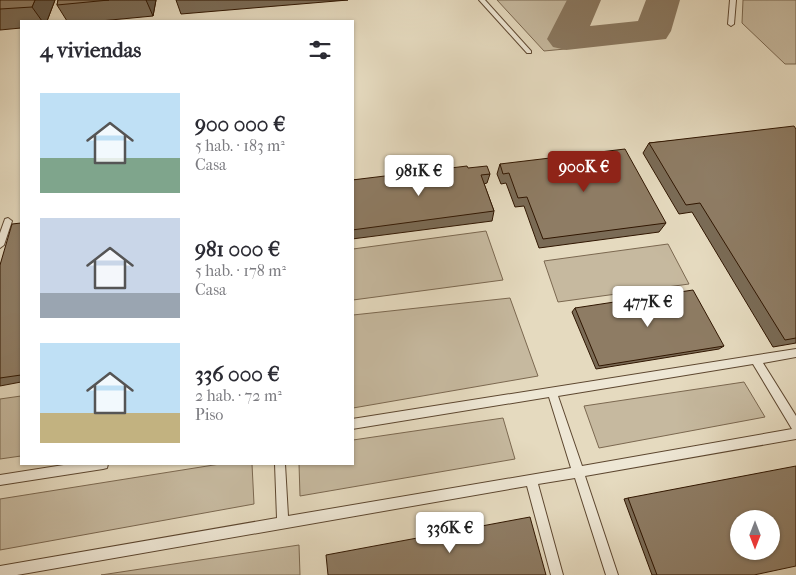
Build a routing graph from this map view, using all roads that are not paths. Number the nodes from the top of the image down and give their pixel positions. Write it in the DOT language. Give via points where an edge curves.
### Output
graph roads {
  1 [pos="482,0"];
  2 [pos="734,0"];
  3 [pos="731,24"];
  4 [pos="529,52"];
  5 [pos="8,221"];
  6 [pos="0,245"];
  7 [pos="796,353"];
  8 [pos="756,360"];
  9 [pos="552,392"];
  10 [pos="354,424"];
  11 [pos="796,426"];
  12 [pos="796,434"];
  13 [pos="97,465"];
  14 [pos="280,465"];
  15 [pos="578,472"];
  16 [pos="0,480"];
  17 [pos="531,480"];
  18 [pos="283,523"];
  19 [pos="0,572"];
  20 [pos="557,575"];
  21 [pos="612,575"];
  1 -- 4 [label="lane"];
  2 -- 3 [label="lane"];
  5 -- 6 [label="lane"];
  7 -- 8 [label="lane"];
  8 -- 9 [label="lane"];
  8 -- 11 [label="lane"];
  9 -- 10 [label="lane"];
  9 -- 15 [label="lane"];
  12 -- 15 [label="lane"];
  13 -- 16 [label="lane"];
  14 -- 18 [label="lane"];
  15 -- 17 [label="lane"];
  15 -- 21 [label="lane"];
  17 -- 18 [label="lane"];
  17 -- 20 [label="lane"];
  18 -- 19 [label="lane"];
}
